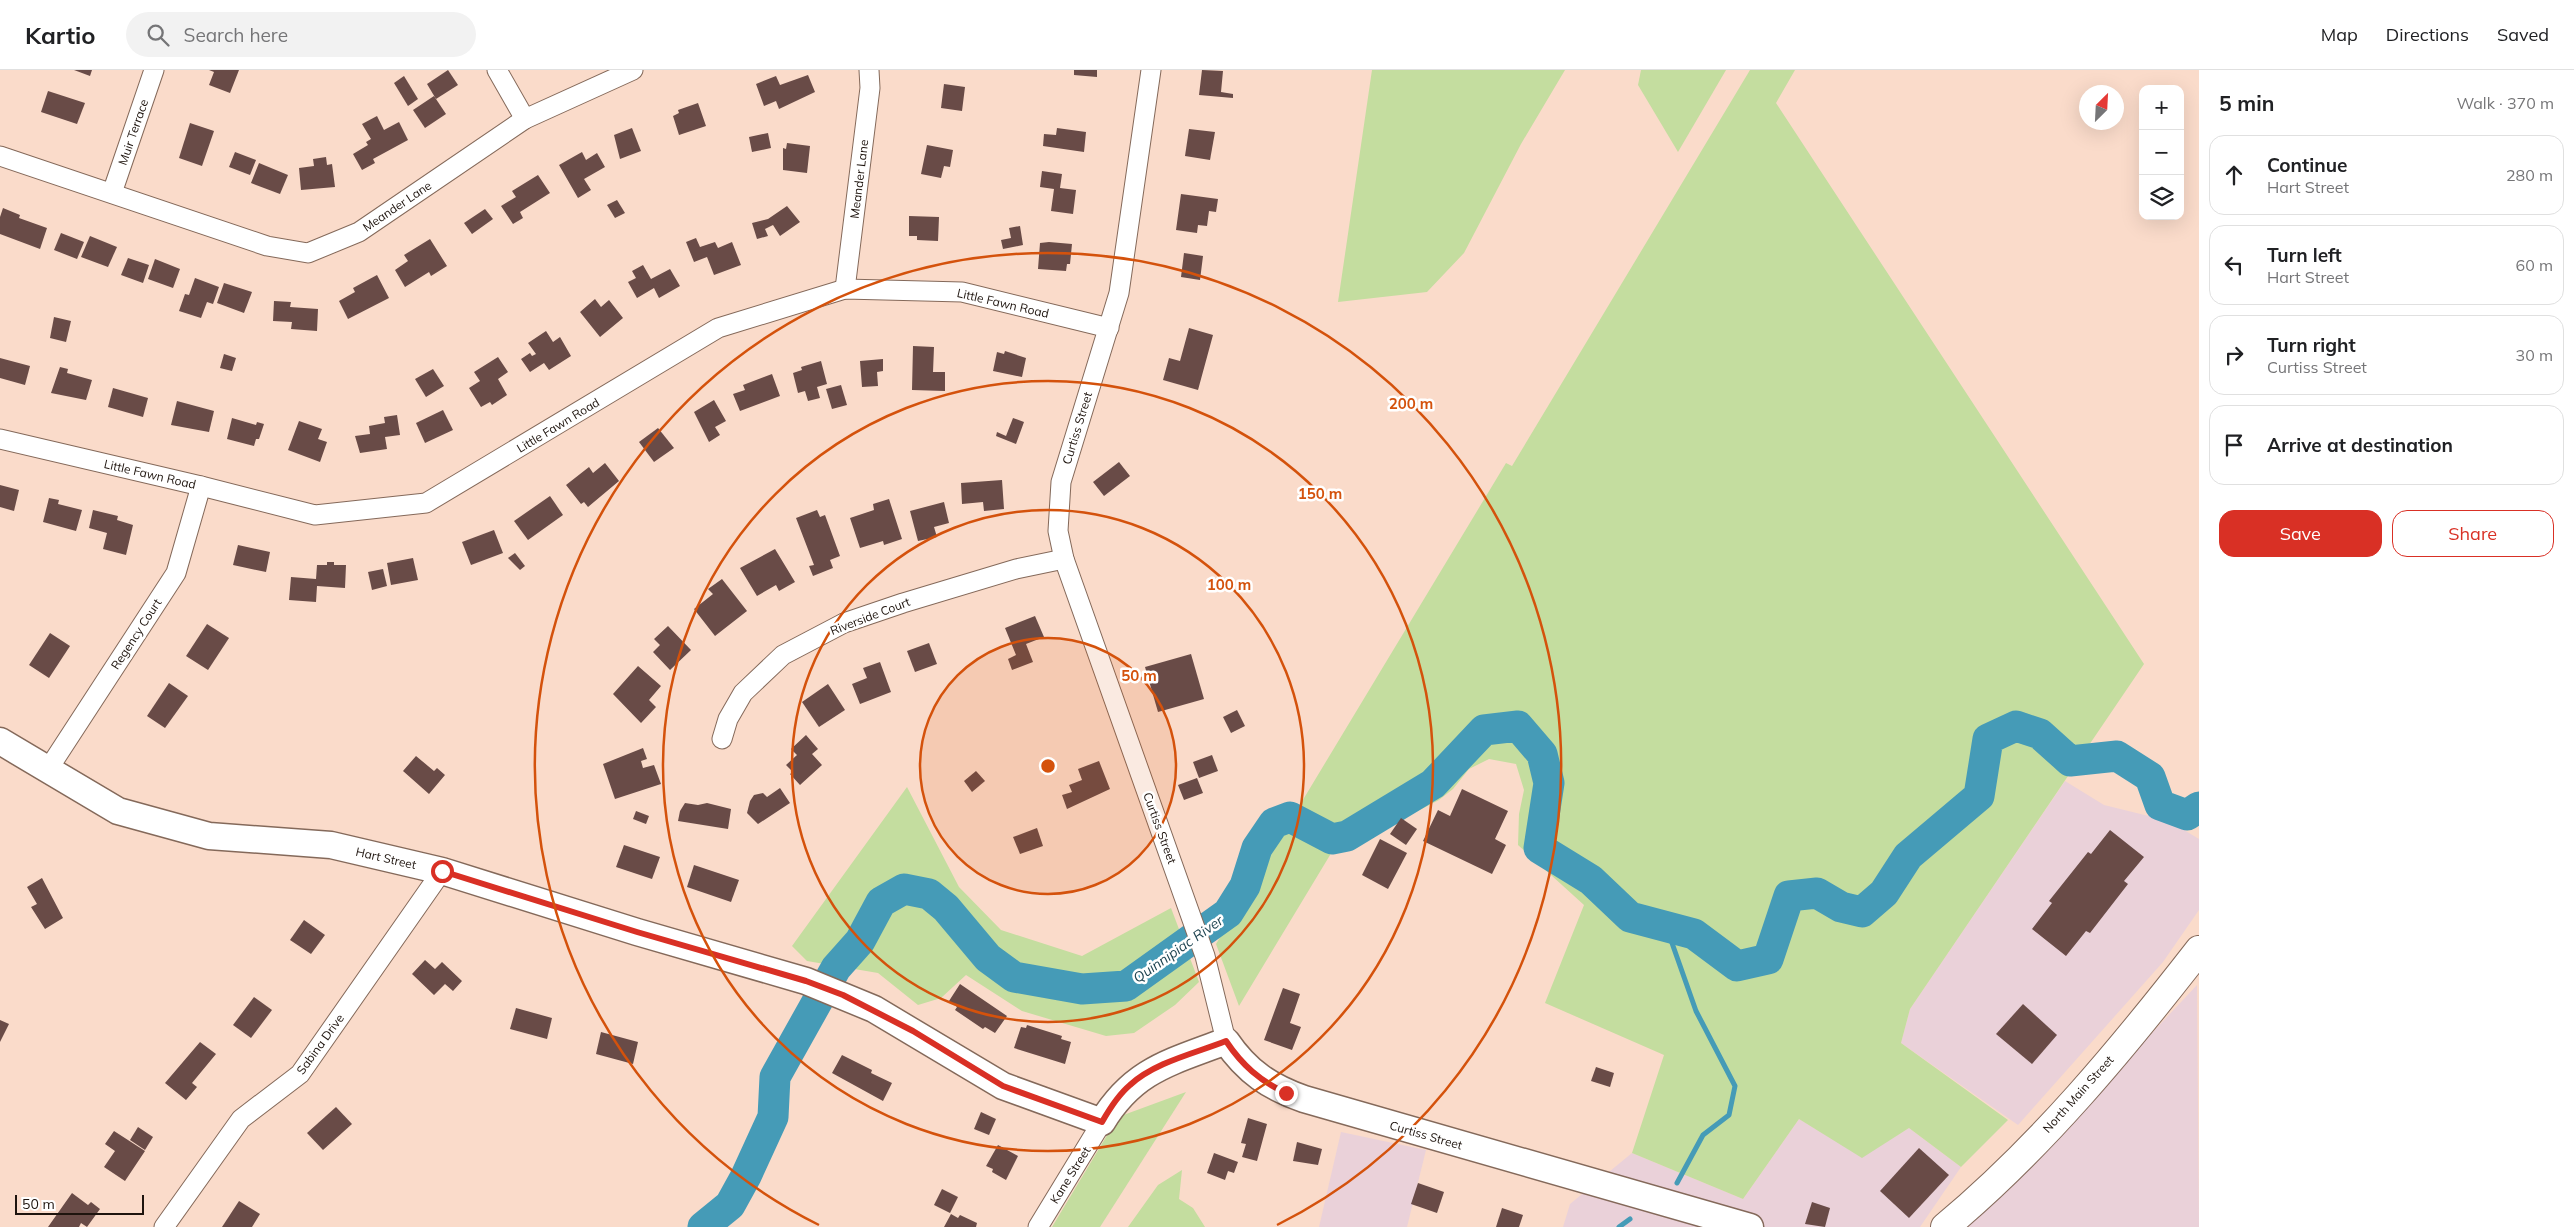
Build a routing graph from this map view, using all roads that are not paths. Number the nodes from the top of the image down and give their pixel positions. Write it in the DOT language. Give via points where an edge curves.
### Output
graph roads {
  1 [pos="154,70"];
  2 [pos="497,70"];
  3 [pos="633,70"];
  4 [pos="869,70"];
  5 [pos="1151,70"];
  6 [pos="524,119"];
  7 [pos="0,156"];
  8 [pos="112,193"];
  9 [pos="845,288"];
  10 [pos="1109,328"];
  11 [pos="0,439"];
  12 [pos="201,486"];
  13 [pos="1064,559"];
  14 [pos="722,739"];
  15 [pos="0,741"];
  16 [pos="47,771"];
  17 [pos="442,871"];
  18 [pos="2199,950"];
  19 [pos="1226,1041"];
  20 [pos="1102,1122"];
  21 [pos="164,1227"];
  22 [pos="1038,1227"];
  23 [pos="1750,1227"];
  24 [pos="1945,1227"];
  1 -- 8 [label="street, Muir Terrace"];
  2 -- 6 [label="street"];
  3 -- 6 [label="street, Meander Lane"];
  4 -- 9 [label="street, Meander Lane" via="870,88"];
  5 -- 10 [label="street, Curtiss Street" via="1128,241"];
  6 -- 8 [label="street, Meander Lane" via="359,232 308,253 267,246"];
  7 -- 8 [label="street, Meander Lane"];
  9 -- 10 [label="street, Little Fawn Road" via="962,292"];
  9 -- 12 [label="street, Little Fawn Road" via="718,328 426,503 315,516"];
  10 -- 13 [label="street, Curtiss Street" via="1061,482 1058,531"];
  11 -- 12 [label="street, Little Fawn Road"];
  12 -- 16 [label="street, Regency Court" via="176,573"];
  13 -- 14 [label="street, Riverside Court" via="1016,569 903,602 844,623 783,655 743,693 728,719"];
  13 -- 19 [label="street, Curtiss Street" via="1205,956"];
  15 -- 16 [label="street, Hart Street"];
  16 -- 17 [label="street, Hart Street" via="118,811 209,836 331,845"];
  17 -- 20 [label="street, Hart Street" via="843,995 913,1031 1003,1086"];
  17 -- 21 [label="street, Sabina Drive" via="300,1074 241,1119"];
  18 -- 24 [label="highway, North Main Street" via="2075,1099 2012,1166"];
  19 -- 20 [label="street" via="1174,1061 1131,1084 1114,1102"];
  19 -- 23 [label="street, Curtiss Street" via="1243,1064 1260,1079 1304,1099"];
  20 -- 22 [label="street, Kane Street"];
}
